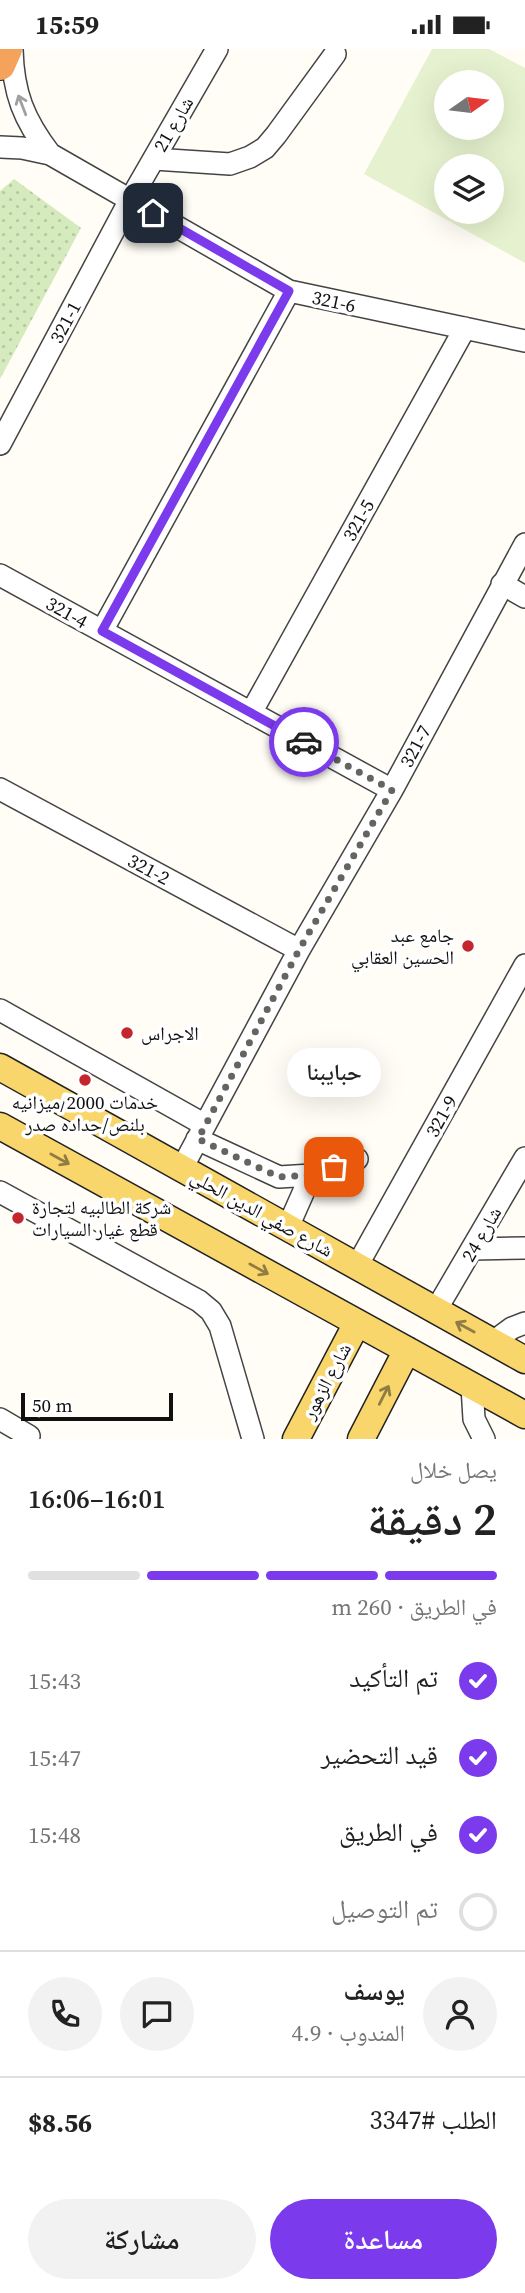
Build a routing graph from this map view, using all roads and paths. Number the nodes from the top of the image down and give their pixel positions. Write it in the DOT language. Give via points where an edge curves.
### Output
graph roads {
  1 [pos="9,49"];
  2 [pos="217,49"];
  3 [pos="335,54"];
  4 [pos="0,65"];
  5 [pos="0,147"];
  6 [pos="50,154"];
  7 [pos="154,159"];
  8 [pos="130,200"];
  9 [pos="289,291"];
  10 [pos="465,328"];
  11 [pos="525,341"];
  12 [pos="0,444"];
  13 [pos="525,544"];
  14 [pos="0,575"];
  15 [pos="502,584"];
  16 [pos="525,597"];
  17 [pos="102,631"];
  18 [pos="251,713"];
  19 [pos="0,789"];
  20 [pos="392,790"];
  21 [pos="299,950"];
  22 [pos="525,965"];
  23 [pos="0,1010"];
  24 [pos="0,1067"];
  25 [pos="0,1126"];
  26 [pos="201,1132"];
  27 [pos="525,1158"];
  28 [pos="357,1159"];
  29 [pos="182,1168"];
  30 [pos="311,1175"];
  31 [pos="0,1192"];
  32 [pos="288,1227"];
  33 [pos="525,1248"];
  34 [pos="472,1249"];
  35 [pos="357,1266"];
  36 [pos="436,1310"];
  37 [pos="357,1323"];
  38 [pos="525,1323"];
  39 [pos="493,1342"];
  40 [pos="407,1350"];
  41 [pos="525,1360"];
  42 [pos="472,1386"];
  43 [pos="525,1415"];
  44 [pos="0,1419"];
  45 [pos="28,1437"];
  46 [pos="253,1439"];
  47 [pos="296,1439"];
  48 [pos="361,1439"];
  49 [pos="484,1439"];
  1 -- 4 [label="highway"];
  6 -- 1 [label="street, 321-6, one-way" via="32,131 19,100"];
  2 -- 7 [label="street, شارع 21"];
  3 -- 7 [label="street" via="276,135 250,157 230,164"];
  5 -- 6 [label="street, 321-6"];
  6 -- 8 [label="street, 321-6"];
  7 -- 8 [label="street, شارع 21"];
  8 -- 9 [label="street, 321-6"];
  8 -- 12 [label="street, 321-1"];
  9 -- 10 [label="street, 321-6"];
  9 -- 17 [label="street"];
  10 -- 11 [label="street, 321-6"];
  10 -- 18 [label="street, 321-5"];
  13 -- 15 [label="street, 321-7"];
  14 -- 17 [label="street, 321-4"];
  15 -- 16 [label="street"];
  15 -- 20 [label="street, 321-7"];
  17 -- 18 [label="street, 321-4"];
  18 -- 20 [label="street, 321-4"];
  19 -- 21 [label="street, 321-2"];
  20 -- 21 [label="street, 321-7"];
  21 -- 26 [label="street, 321-7"];
  22 -- 35 [label="street, 321-9"];
  23 -- 26 [label="street"];
  24 -- 29 [label="main road, شارع صفي الدين الحلي"];
  25 -- 37 [label="main road, one-way"];
  26 -- 29 [label="street, 321-7"];
  26 -- 30 [label="street" via="279,1177"];
  27 -- 34 [label="street, شارع 24"];
  28 -- 30 [label="street"];
  29 -- 32 [label="main road, شارع صفي الدين الحلي"];
  30 -- 32 [label="street"];
  31 -- 46 [label="street" via="211,1311 220,1326"];
  32 -- 35 [label="main road, شارع صفي الدين الحلي"];
  33 -- 34 [label="street"];
  34 -- 36 [label="street, شارع 24"];
  35 -- 36 [label="main road, شارع صفي الدين الحلي"];
  39 -- 36 [label="main road, شارع صفي الدين الحلي, one-way"];
  37 -- 40 [label="main road"];
  37 -- 47 [label="main road, شارع الزهور"];
  38 -- 39 [label="street"];
  39 -- 41 [label="main road, شارع صفي الدين الحلي"];
  40 -- 42 [label="main road"];
  48 -- 40 [label="main road, one-way"];
  42 -- 43 [label="main road"];
  42 -- 49 [label="street" via="474,1419"];
  44 -- 45 [label="street"];
}
